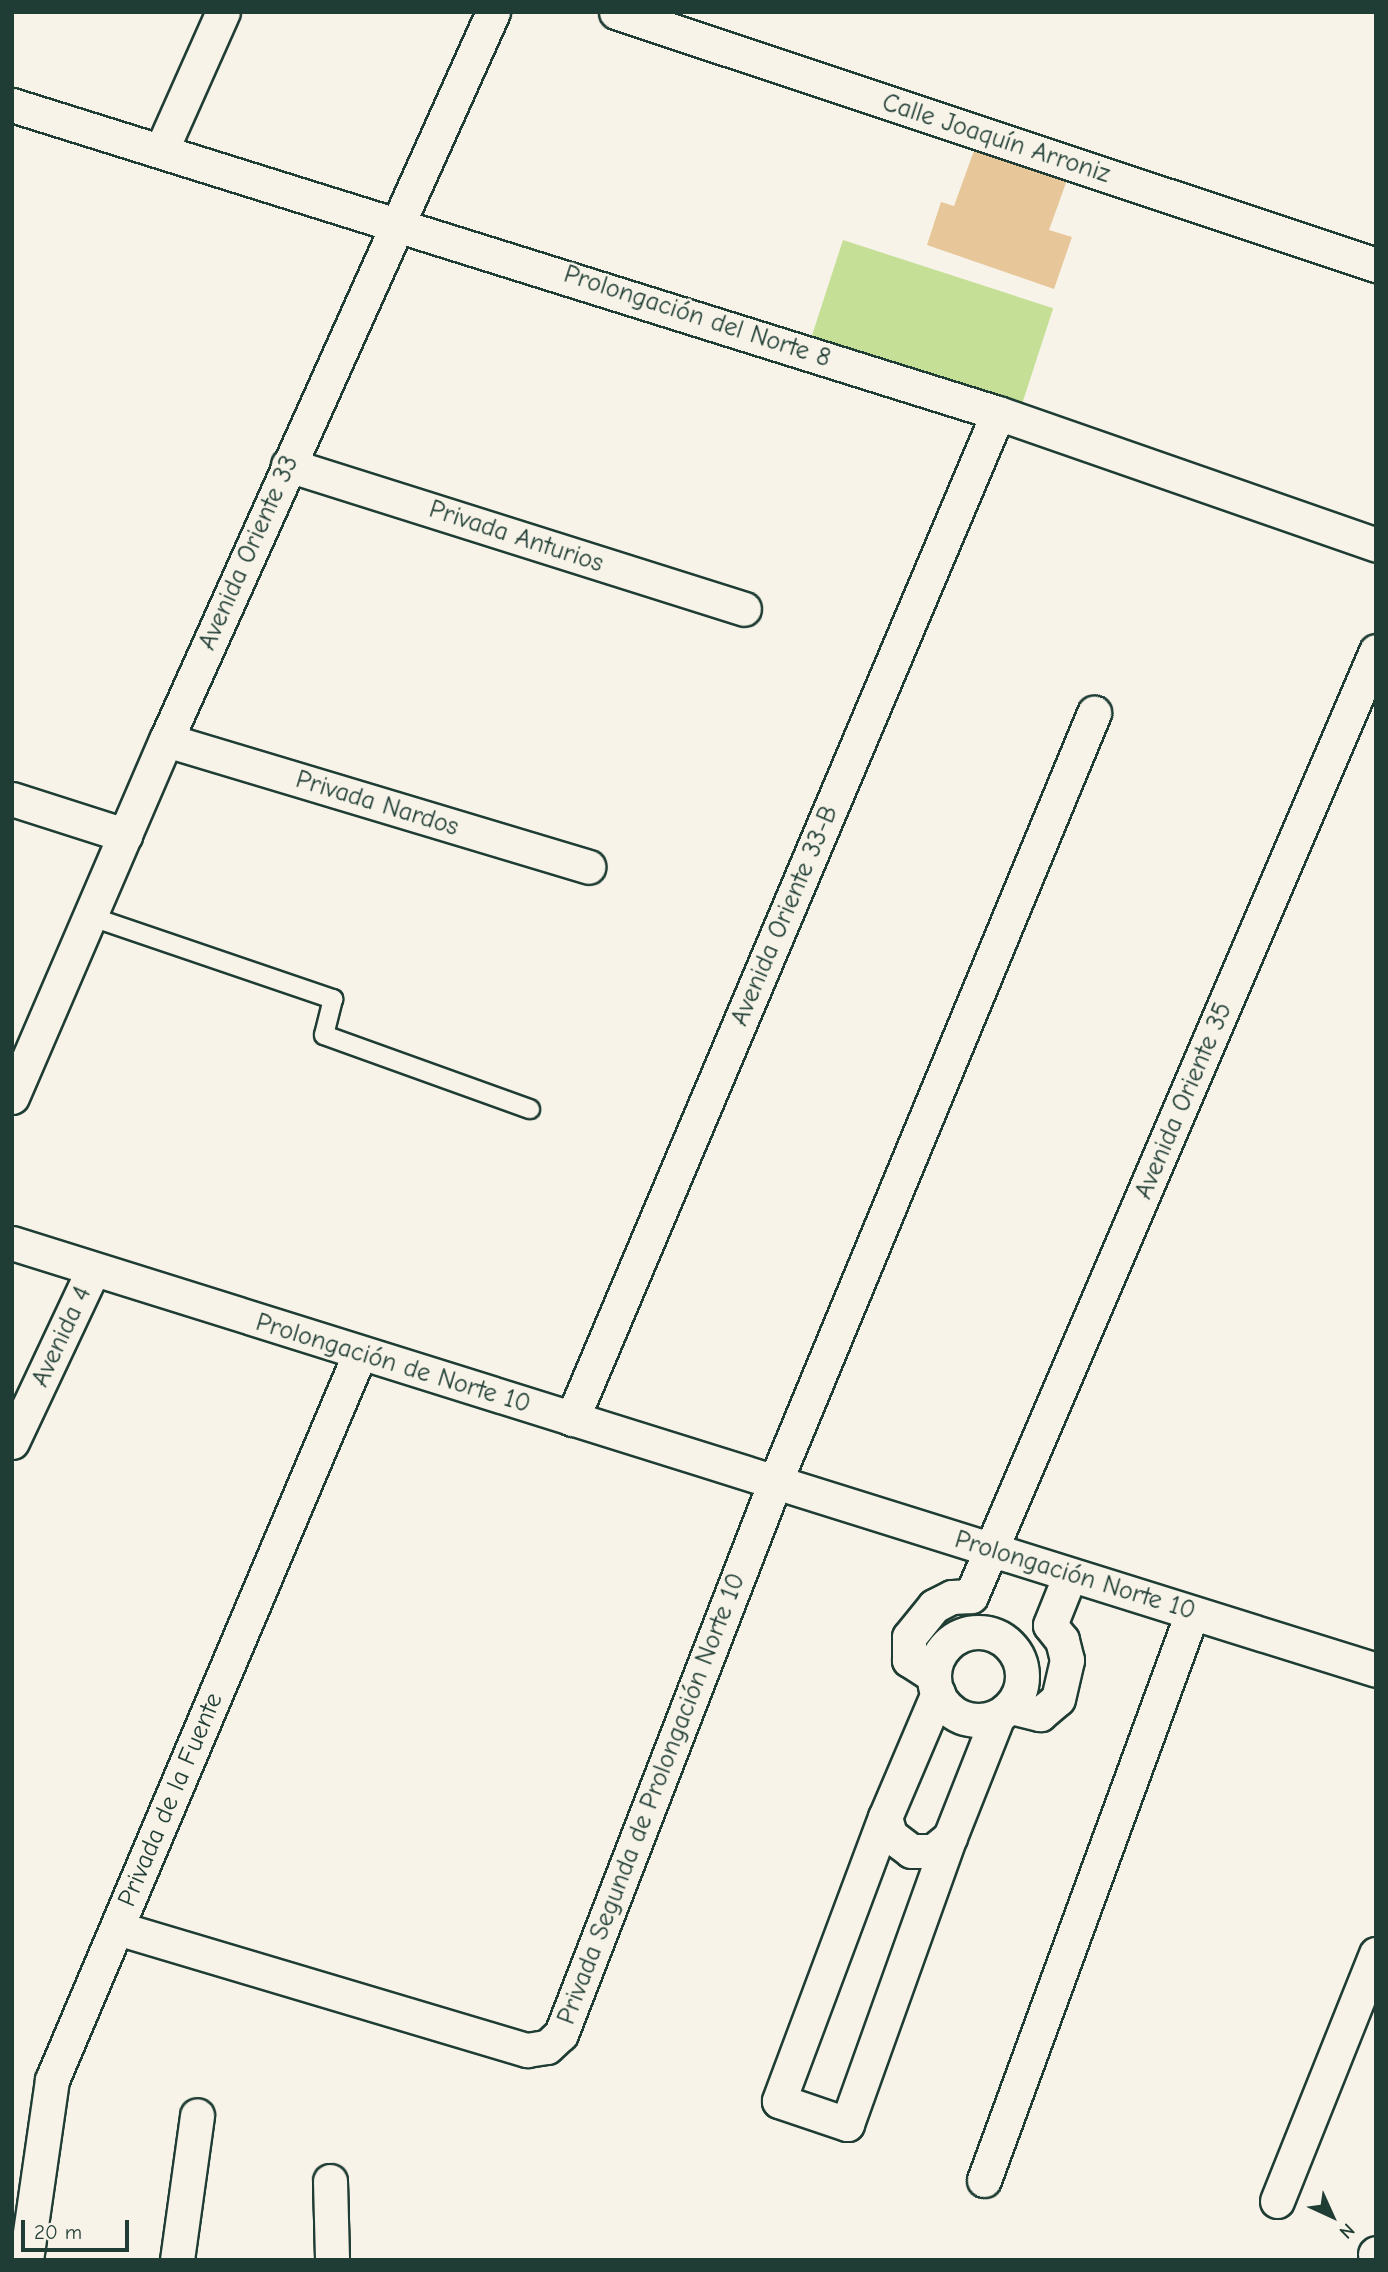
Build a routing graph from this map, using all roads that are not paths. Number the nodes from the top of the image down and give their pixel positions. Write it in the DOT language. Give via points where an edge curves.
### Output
graph roads {
  1 [pos="223,12"];
  2 [pos="493,12"];
  3 [pos="616,12"];
  4 [pos="12,104"];
  5 [pos="161,151"];
  6 [pos="397,222"];
  7 [pos="1376,265"];
  8 [pos="998,413"];
  9 [pos="288,465"];
  10 [pos="1376,545"];
  11 [pos="744,609"];
  12 [pos="1376,651"];
  13 [pos="1094,713"];
  14 [pos="166,740"];
  15 [pos="12,799"];
  16 [pos="125,835"];
  17 [pos="589,867"];
  18 [pos="92,917"];
  19 [pos="12,1097"];
  20 [pos="530,1109"];
  21 [pos="12,1243"];
  22 [pos="93,1270"];
  23 [pos="360,1353"];
  24 [pos="572,1419"];
  25 [pos="12,1442"];
  26 [pos="775,1482"];
  27 [pos="992,1550"];
  28 [pos="1070,1575"];
  29 [pos="1192,1613"];
  30 [pos="1376,1670"];
  31 [pos="936,1685"];
  32 [pos="1005,1711"];
  33 [pos="885,1818"];
  34 [pos="950,1837"];
  35 [pos="117,1928"];
  36 [pos="1376,1954"];
  37 [pos="197,2115"];
  38 [pos="984,2180"];
  39 [pos="330,2181"];
  40 [pos="1277,2201"];
  41 [pos="26,2260"];
  42 [pos="177,2260"];
  43 [pos="331,2260"];
  1 -- 5 [label="street"];
  2 -- 6 [label="street, Avenida Oriente 33"];
  3 -- 7 [label="street, Calle Joaquín Arroniz"];
  4 -- 5 [label="street, Prolongación del Norte 8"];
  5 -- 6 [label="street, Prolongación del Norte 8"];
  6 -- 8 [label="street, Prolongación del Norte 8"];
  6 -- 9 [label="street, Avenida Oriente 33"];
  8 -- 10 [label="street, Prolongación del Norte 8"];
  8 -- 24 [label="street, Avenida Oriente 33-B"];
  9 -- 11 [label="street, Privada Anturios"];
  9 -- 14 [label="street, Avenida Oriente 33"];
  12 -- 27 [label="street, Avenida Oriente 35"];
  13 -- 26 [label="street, Privada Segunda de Prolongación Norte 10"];
  14 -- 16 [label="street, Avenida Oriente 33"];
  14 -- 17 [label="street, Privada Nardos"];
  15 -- 16 [label="street"];
  16 -- 18 [label="street, Avenida Oriente 33"];
  18 -- 19 [label="street, Avenida Oriente 33"];
  18 -- 20 [label="lane" via="333,999 324,1035"];
  21 -- 22 [label="street, Prolongación de Norte 10"];
  22 -- 23 [label="street, Prolongación de Norte 10"];
  22 -- 25 [label="street, Avenida 4"];
  23 -- 24 [label="street, Prolongación de Norte 10"];
  23 -- 35 [label="street, Privada de la Fuente"];
  24 -- 26 [label="street, Prolongación de Norte 10"];
  26 -- 27 [label="street, Prolongación Norte 10"];
  26 -- 35 [label="street, Privada Segunda de Prolongación Norte 10" via="561,2034 547,2047 527,2050"];
  27 -- 28 [label="street, Prolongación Norte 10"];
  27 -- 31 [label="street, Avenida Oriente 35" via="971,1597 952,1597 934,1606 909,1637 909,1660"];
  28 -- 29 [label="street, Prolongación Norte 10"];
  28 -- 32 [label="street" via="1050,1625 1062,1640 1067,1660 1058,1699 1040,1714"];
  29 -- 30 [label="street, Prolongación Norte 10"];
  29 -- 38 [label="street"];
  31 -- 32 [label="street" via="954,1714 969,1720"];
  31 -- 32 [label="street" via="937,1662 953,1640 965,1634 993,1634 1015,1651 1021,1663 1020,1693"];
  31 -- 33 [label="street"];
  32 -- 34 [label="street"];
  33 -- 34 [label="street" via="890,1835 911,1851 933,1851"];
  33 -- 34 [label="street" via="779,2101 847,2123"];
  35 -- 41 [label="street, Privada de la Fuente" via="52,2080"];
  36 -- 40 [label="street"];
  37 -- 42 [label="street"];
  39 -- 43 [label="street"];
}
